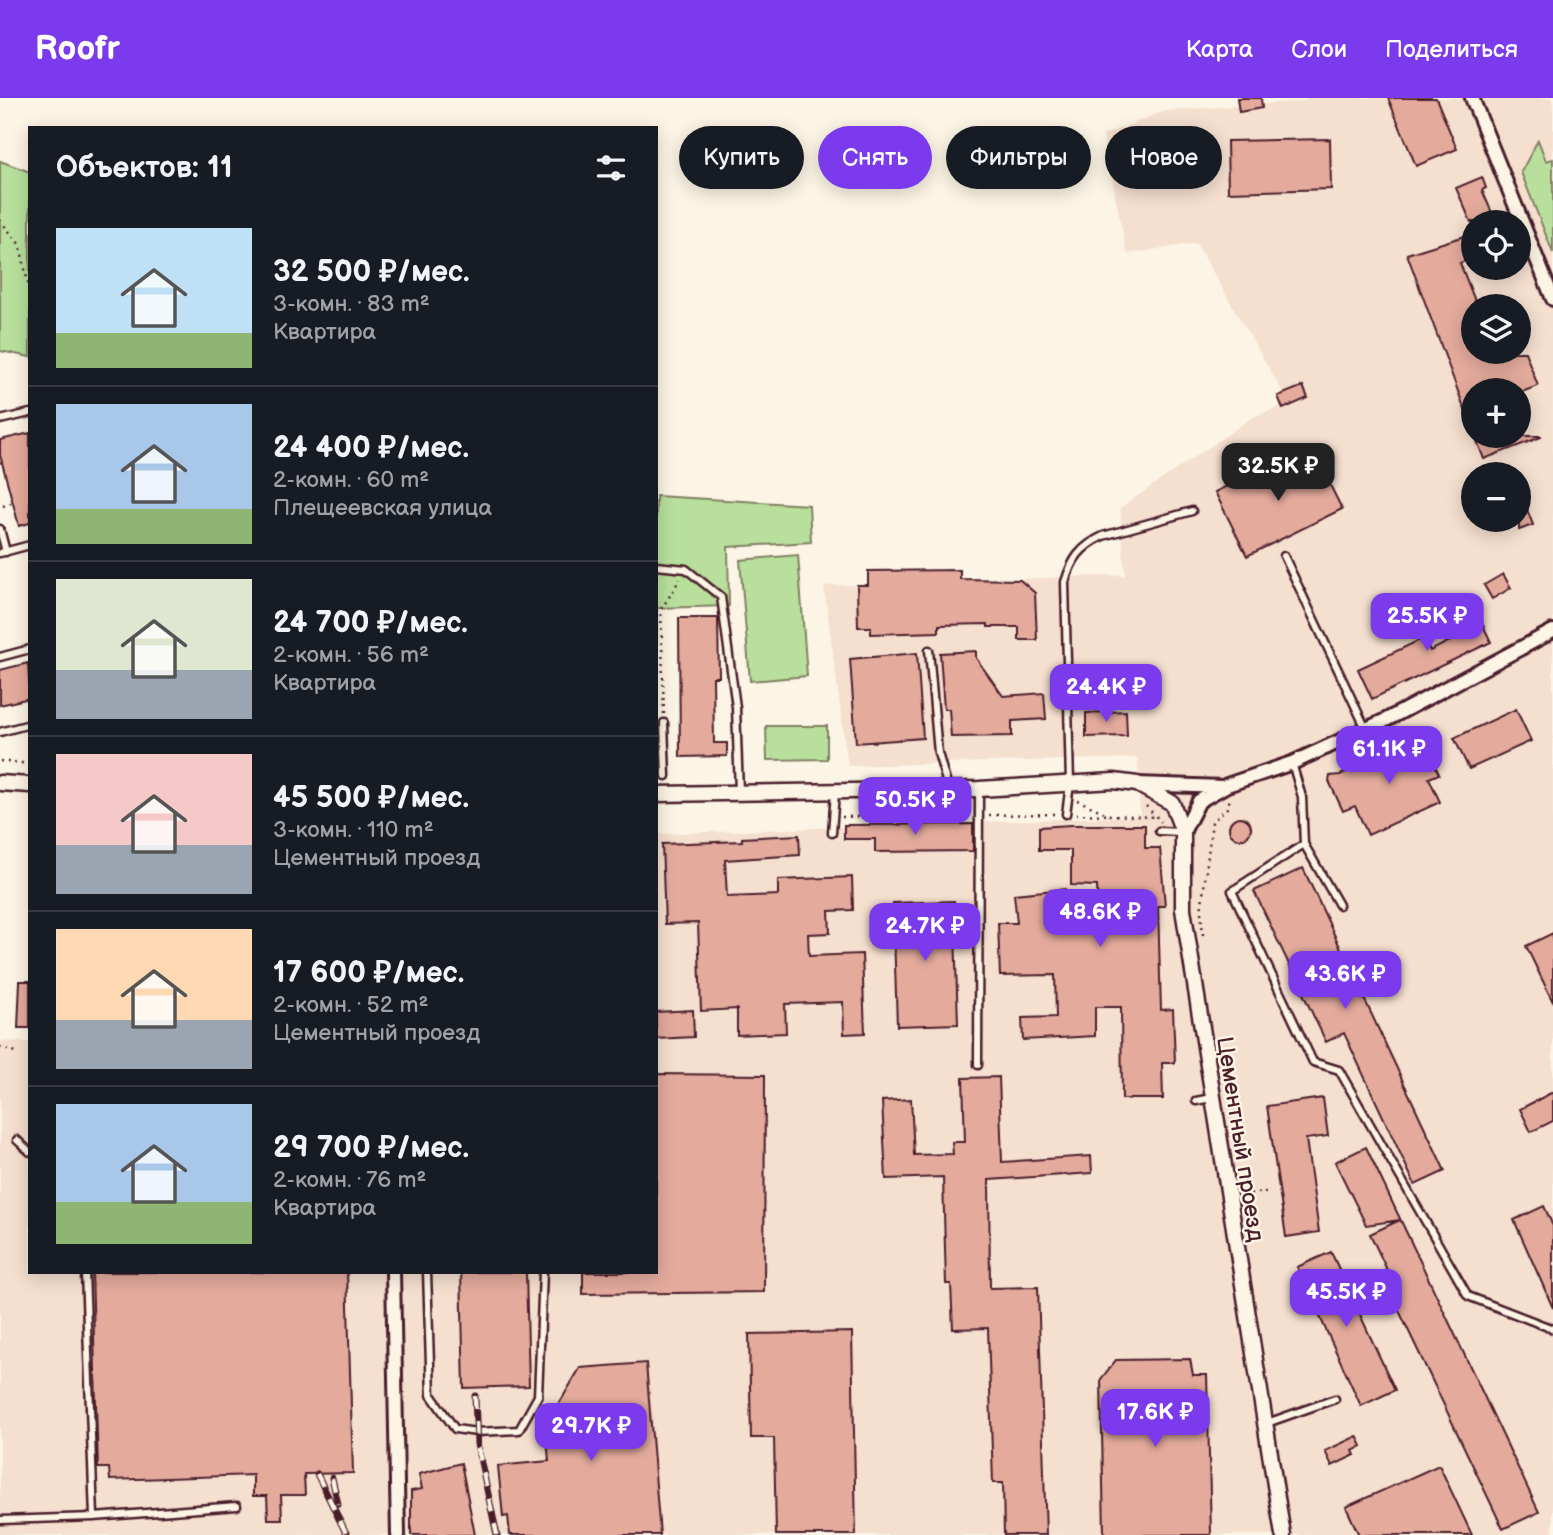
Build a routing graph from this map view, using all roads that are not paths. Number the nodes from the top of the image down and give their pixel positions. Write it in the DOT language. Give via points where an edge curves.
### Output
graph roads {
  1 [pos="1472,98"];
  2 [pos="1553,299"];
  3 [pos="28,413"];
  4 [pos="0,420"];
  5 [pos="1192,511"];
  6 [pos="0,529"];
  7 [pos="28,546"];
  8 [pos="3,552"];
  9 [pos="1284,556"];
  10 [pos="658,566"];
  11 [pos="1553,631"];
  12 [pos="28,650"];
  13 [pos="929,650"];
  14 [pos="0,657"];
  15 [pos="664,723"];
  16 [pos="28,725"];
  17 [pos="1366,729"];
  18 [pos="0,732"];
  19 [pos="1292,763"];
  20 [pos="1,776"];
  21 [pos="666,776"];
  22 [pos="28,784"];
  23 [pos="1137,784"];
  24 [pos="1223,787"];
  25 [pos="948,789"];
  26 [pos="979,789"];
  27 [pos="835,792"];
  28 [pos="1072,792"];
  29 [pos="739,793"];
  30 [pos="658,794"];
  31 [pos="1066,814"];
  32 [pos="1162,830"];
  33 [pos="1183,832"];
  34 [pos="832,833"];
  35 [pos="1304,844"];
  36 [pos="1339,905"];
  37 [pos="978,1065"];
  38 [pos="1211,1098"];
  39 [pos="1196,1101"];
  40 [pos="17,1140"];
  41 [pos="28,1150"];
  42 [pos="86,1274"];
  43 [pos="393,1274"];
  44 [pos="427,1274"];
  45 [pos="543,1274"];
  46 [pos="1553,1329"];
  47 [pos="1335,1399"];
  48 [pos="1265,1423"];
  49 [pos="237,1506"];
  50 [pos="94,1517"];
  51 [pos="0,1520"];
  52 [pos="398,1535"];
  53 [pos="1283,1535"];
  1 -- 2 [label="street"];
  3 -- 4 [label="lane"];
  5 -- 28 [label="lane" via="1102,536 1072,559 1065,582"];
  6 -- 8 [label="lane"];
  7 -- 8 [label="lane"];
  9 -- 17 [label="lane"];
  10 -- 29 [label="lane" via="686,569 721,597 736,706"];
  11 -- 17 [label="street"];
  12 -- 14 [label="lane"];
  13 -- 25 [label="lane" via="938,753"];
  15 -- 21 [label="lane"];
  16 -- 18 [label="lane"];
  17 -- 19 [label="street"];
  19 -- 24 [label="street"];
  19 -- 35 [label="lane" via="1302,797"];
  20 -- 22 [label="street"];
  23 -- 24 [label="street"];
  23 -- 28 [label="street" via="1114,781"];
  23 -- 33 [label="street" via="1172,803"];
  24 -- 33 [label="street" via="1199,801"];
  25 -- 26 [label="street"];
  25 -- 27 [label="street"];
  26 -- 28 [label="street"];
  26 -- 37 [label="lane"];
  27 -- 29 [label="street"];
  27 -- 34 [label="lane"];
  28 -- 31 [label="lane"];
  29 -- 30 [label="street"];
  32 -- 33 [label="lane"];
  33 -- 38 [label="street, Цементный проезд" via="1183,909"];
  35 -- 36 [label="lane"];
  35 -- 46 [label="lane" via="1232,891 1313,1062 1339,1070 1468,1296"];
  38 -- 39 [label="lane"];
  38 -- 48 [label="street, Цементный проезд"];
  40 -- 41 [label="lane"];
  42 -- 50 [label="lane"];
  43 -- 52 [label="street"];
  44 -- 45 [label="lane" via="430,1395 455,1429 477,1432 519,1430 538,1396"];
  47 -- 48 [label="lane"];
  48 -- 53 [label="street, Цементный проезд"];
  49 -- 50 [label="lane"];
  50 -- 51 [label="lane"];
}
